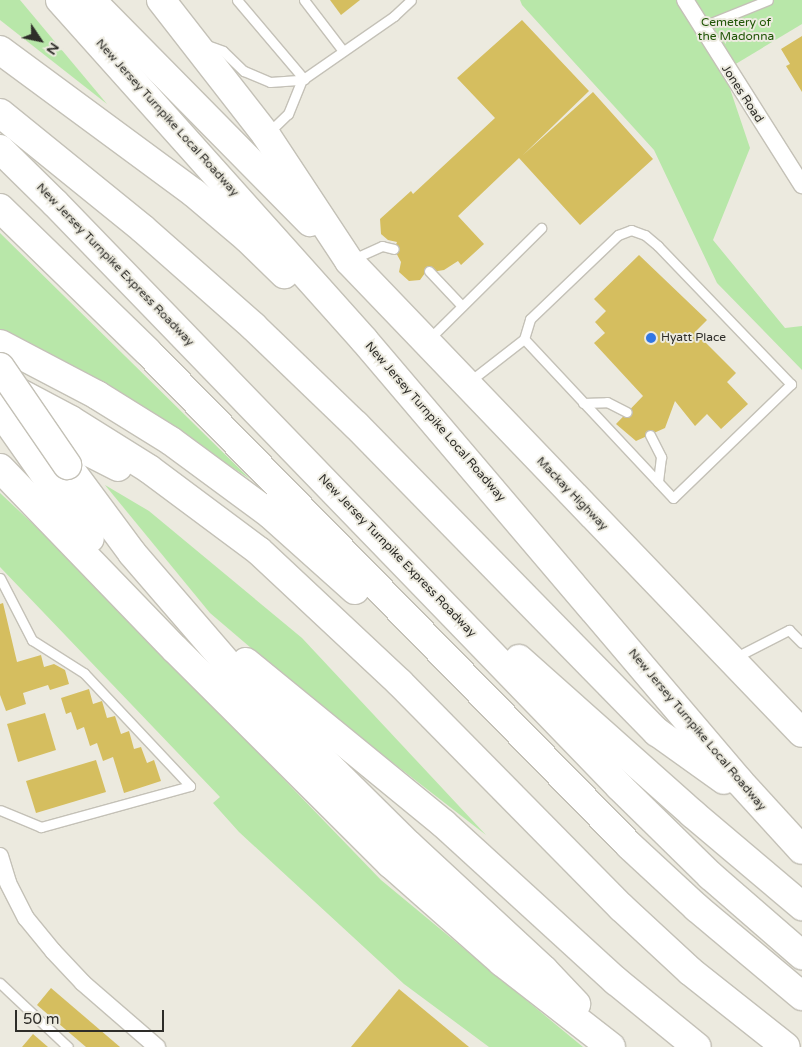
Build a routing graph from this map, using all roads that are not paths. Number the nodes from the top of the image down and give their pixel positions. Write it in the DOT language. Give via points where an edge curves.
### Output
graph roads {
  1 [pos="60,0"];
  2 [pos="91,0"];
  3 [pos="161,0"];
  4 [pos="237,0"];
  5 [pos="304,0"];
  6 [pos="411,0"];
  7 [pos="685,0"];
  8 [pos="768,0"];
  9 [pos="701,28"];
  10 [pos="194,40"];
  11 [pos="0,50"];
  12 [pos="343,51"];
  13 [pos="303,79"];
  14 [pos="0,113"];
  15 [pos="266,135"];
  16 [pos="0,150"];
  17 [pos="802,185"];
  18 [pos="0,208"];
  19 [pos="541,228"];
  20 [pos="394,249"];
  21 [pos="347,258"];
  22 [pos="429,271"];
  23 [pos="462,306"];
  24 [pos="524,339"];
  25 [pos="425,342"];
  26 [pos="0,344"];
  27 [pos="0,367"];
  28 [pos="0,383"];
  29 [pos="466,385"];
  30 [pos="583,402"];
  31 [pos="0,407"];
  32 [pos="0,411"];
  33 [pos="627,412"];
  34 [pos="650,435"];
  35 [pos="0,468"];
  36 [pos="658,482"];
  37 [pos="490,486"];
  38 [pos="185,493"];
  39 [pos="0,578"];
  40 [pos="441,602"];
  41 [pos="195,626"];
  42 [pos="802,643"];
  43 [pos="175,649"];
  44 [pos="731,660"];
  45 [pos="460,673"];
  46 [pos="802,733"];
  47 [pos="759,805"];
  48 [pos="0,810"];
  49 [pos="802,850"];
  50 [pos="0,856"];
  51 [pos="802,906"];
  52 [pos="802,955"];
  53 [pos="0,983"];
  54 [pos="802,996"];
  55 [pos="68,1047"];
  56 [pos="157,1047"];
  57 [pos="613,1047"];
  58 [pos="697,1047"];
  59 [pos="786,1047"];
  1 -- 37 [label="highway, New Jersey Turnpike Local Roadway" via="246,206"];
  2 -- 21 [label="highway"];
  3 -- 10 [label="highway"];
  4 -- 13 [label="lane"];
  5 -- 12 [label="lane"];
  6 -- 12 [label="lane" via="394,16"];
  7 -- 9 [label="street, Jones Road"];
  8 -- 9 [label="lane"];
  9 -- 17 [label="street, Jones Road"];
  10 -- 13 [label="lane" via="223,51 244,71 270,82"];
  10 -- 15 [label="highway"];
  11 -- 37 [label="highway" via="168,173 247,238 426,436"];
  12 -- 13 [label="lane"];
  13 -- 15 [label="lane" via="288,114"];
  14 -- 47 [label="highway" via="143,229 308,378 657,732"];
  15 -- 21 [label="highway"];
  16 -- 40 [label="highway, New Jersey Turnpike Express Roadway"];
  18 -- 45 [label="highway" via="148,352"];
  19 -- 23 [label="lane"];
  20 -- 21 [label="lane" via="382,246"];
  21 -- 25 [label="highway, Mackay Highway"];
  22 -- 23 [label="lane"];
  23 -- 25 [label="lane"];
  24 -- 29 [label="lane"];
  24 -- 30 [label="lane"];
  24 -- 36 [label="lane" via="530,319 618,235 632,230 645,235 658,246 790,384 673,498"];
  25 -- 29 [label="highway, Mackay Highway"];
  26 -- 45 [label="highway" via="105,400 206,466 270,514 385,617"];
  27 -- 41 [label="highway, bridge" via="132,553"];
  28 -- 38 [label="highway" via="79,425"];
  29 -- 44 [label="highway, Mackay Highway"];
  30 -- 33 [label="lane" via="607,402"];
  30 -- 36 [label="lane"];
  31 -- 38 [label="highway" via="105,462"];
  32 -- 43 [label="highway" via="85,533"];
  34 -- 36 [label="lane" via="661,457"];
  35 -- 43 [label="highway"];
  37 -- 47 [label="highway, New Jersey Turnpike Local Roadway"];
  38 -- 59 [label="highway" via="241,536 335,620 662,946"];
  39 -- 48 [label="lane" via="32,640 84,674 190,786 41,827"];
  40 -- 51 [label="highway" via="505,646 673,797"];
  40 -- 52 [label="highway, New Jersey Turnpike Express Roadway" via="680,847"];
  41 -- 57 [label="highway" via="239,677 416,851 544,970"];
  41 -- 58 [label="highway" via="248,664 405,791 616,981"];
  42 -- 44 [label="lane" via="789,630"];
  43 -- 57 [label="highway" via="412,883 502,962"];
  44 -- 46 [label="highway, Mackay Highway"];
  45 -- 54 [label="highway" via="663,877"];
  47 -- 49 [label="highway, New Jersey Turnpike Local Roadway"];
  50 -- 56 [label="street" via="19,904 53,951 83,983"];
  53 -- 55 [label="lane"];
}
